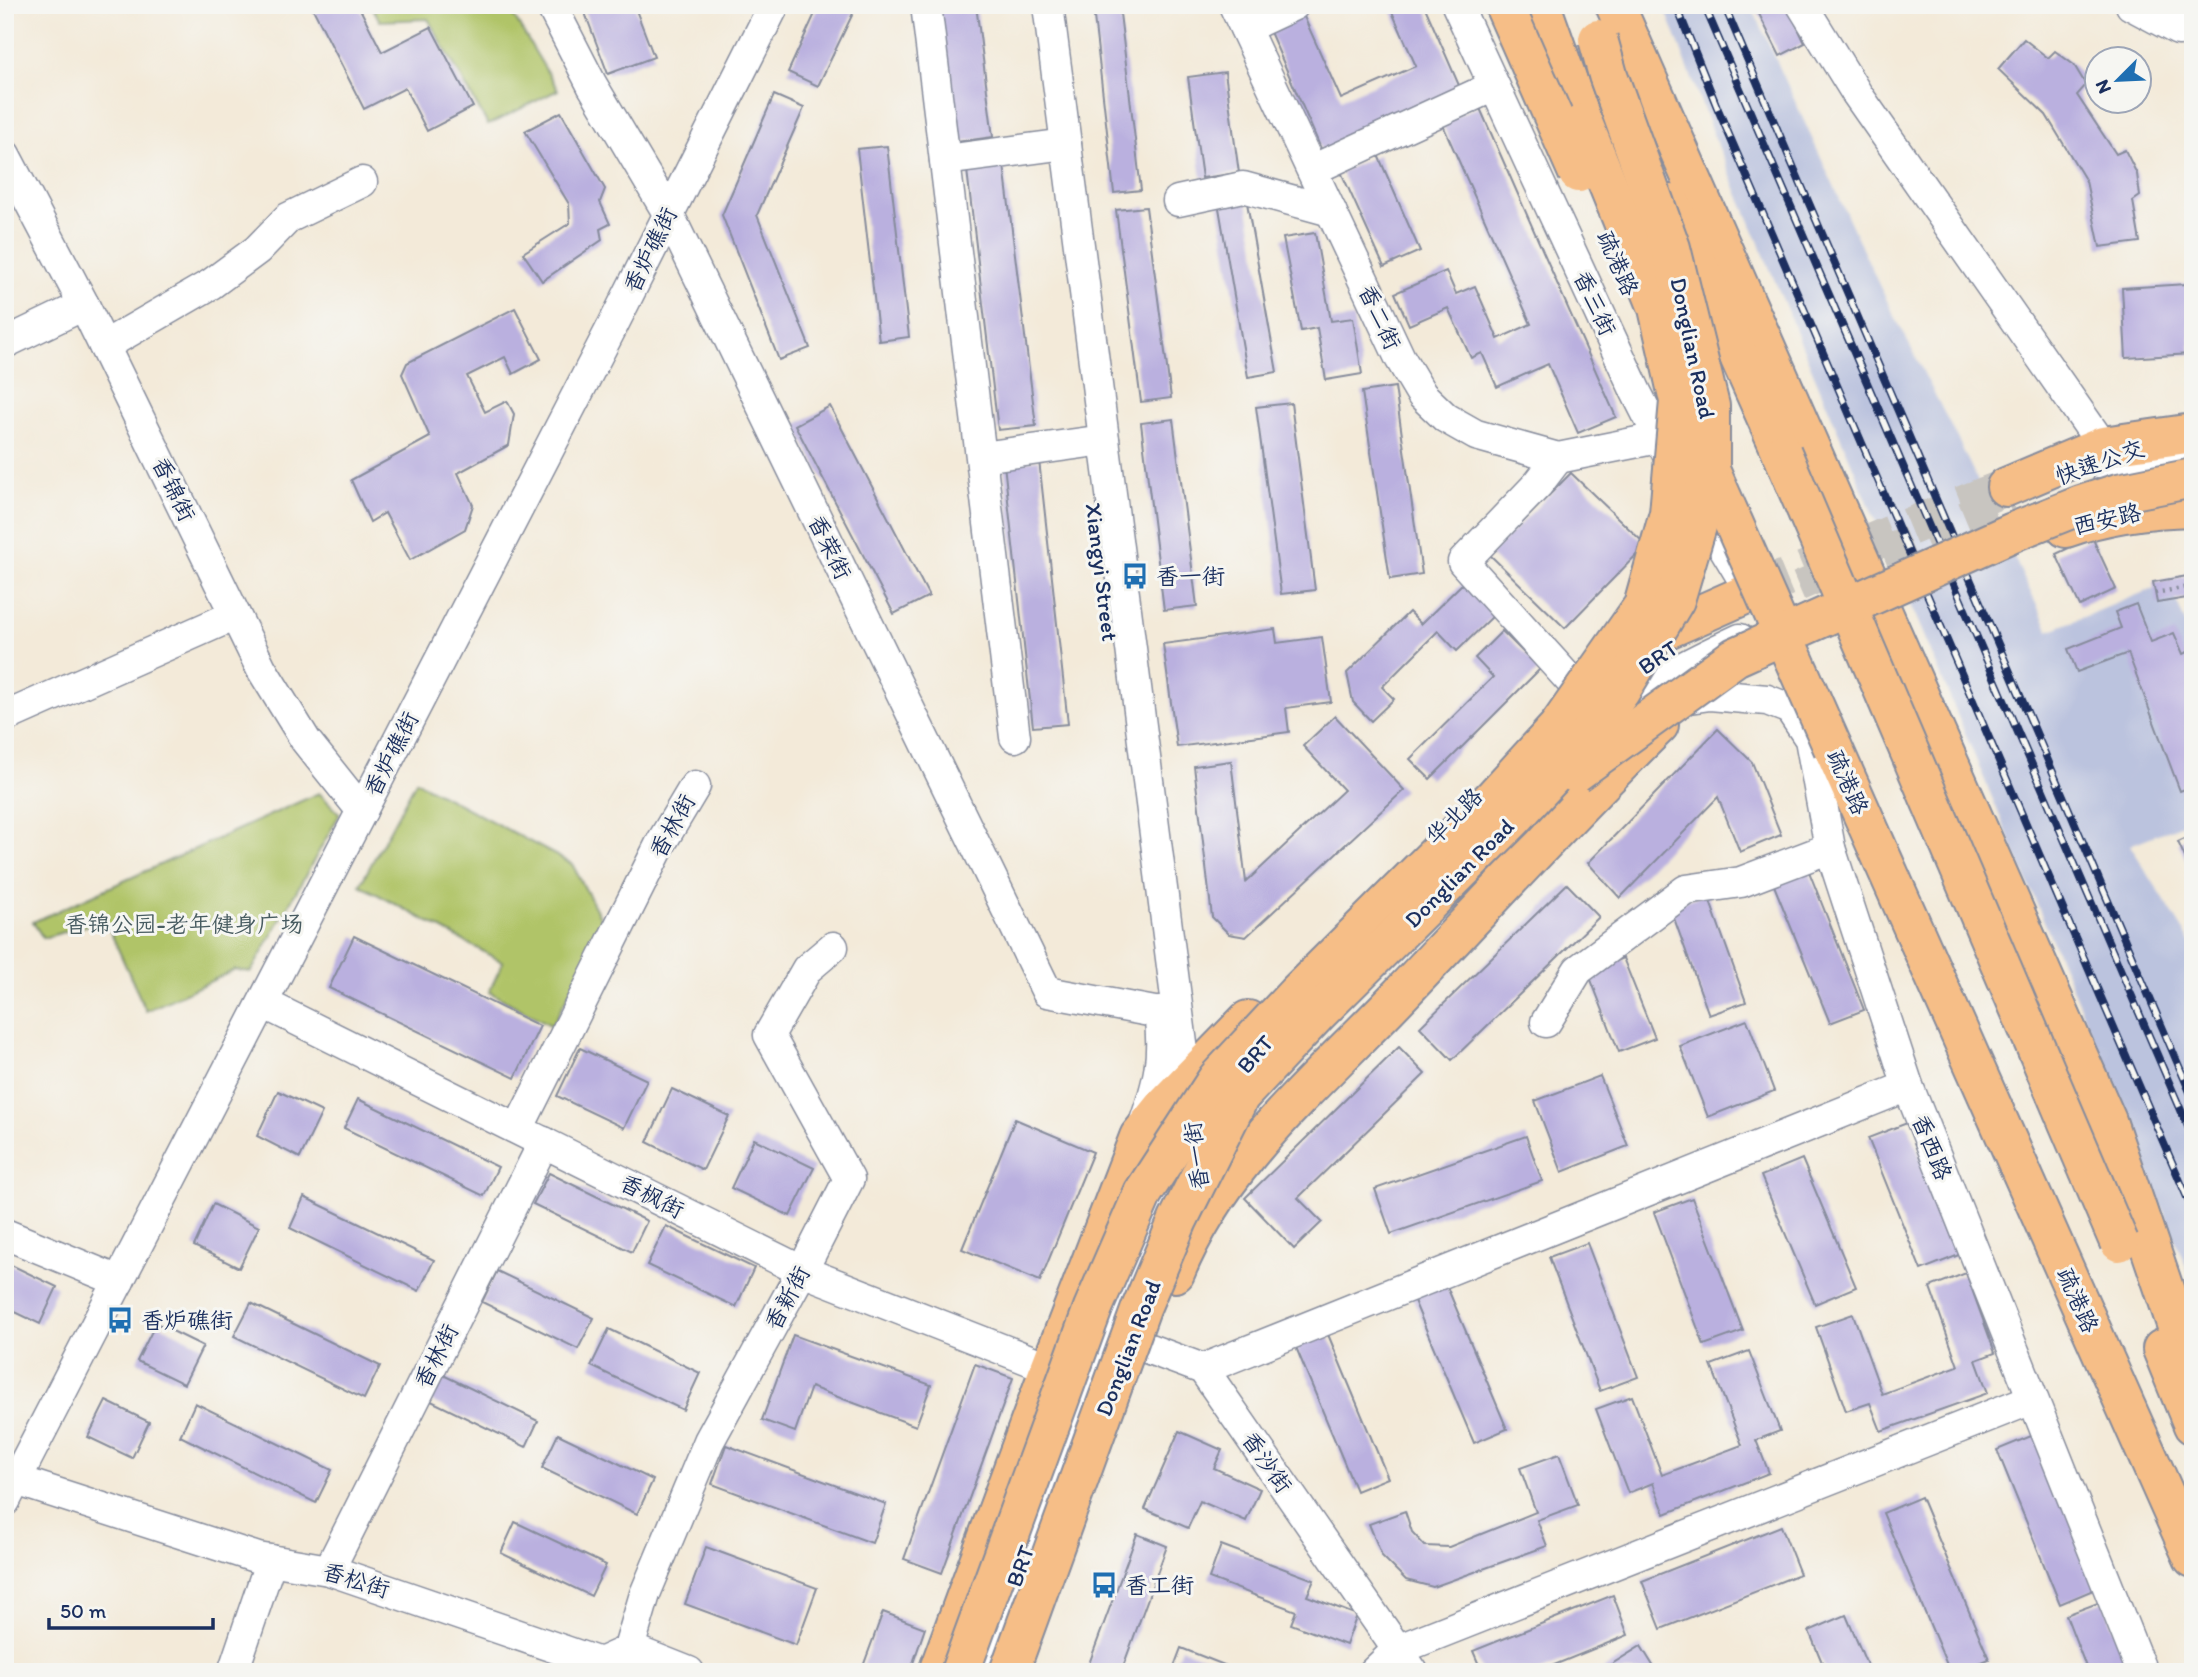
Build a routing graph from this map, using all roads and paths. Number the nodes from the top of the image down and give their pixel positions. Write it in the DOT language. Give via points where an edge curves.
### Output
graph roads {
  1 [pos="551,5"];
  2 [pos="774,5"];
  3 [pos="926,5"];
  4 [pos="1028,5"];
  5 [pos="1048,5"];
  6 [pos="1294,5"];
  7 [pos="1457,5"];
  8 [pos="1504,5"];
  9 [pos="1541,5"];
  10 [pos="1615,5"];
  11 [pos="1802,5"];
  12 [pos="2131,5"];
  13 [pos="1240,16"];
  14 [pos="1593,22"];
  15 [pos="2193,29"];
  16 [pos="1494,86"];
  17 [pos="1056,145"];
  18 [pos="5,155"];
  19 [pos="946,160"];
  20 [pos="1312,170"];
  21 [pos="362,182"];
  22 [pos="1178,201"];
  23 [pos="1331,211"];
  24 [pos="668,213"];
  25 [pos="84,305"];
  26 [pos="5,343"];
  27 [pos="104,346"];
  28 [pos="1658,438"];
  29 [pos="2192,441"];
  30 [pos="1095,442"];
  31 [pos="2103,446"];
  32 [pos="982,457"];
  33 [pos="1558,458"];
  34 [pos="2193,478"];
  35 [pos="2193,507"];
  36 [pos="2015,512"];
  37 [pos="2193,586"];
  38 [pos="2155,593"];
  39 [pos="235,615"];
  40 [pos="1762,619"];
  41 [pos="1578,689"];
  42 [pos="1689,698"];
  43 [pos="5,717"];
  44 [pos="1015,737"];
  45 [pos="695,786"];
  46 [pos="362,811"];
  47 [pos="1514,818"];
  48 [pos="1830,848"];
  49 [pos="833,947"];
  50 [pos="263,1003"];
  51 [pos="1160,1013"];
  52 [pos="1546,1022"];
  53 [pos="1187,1082"];
  54 [pos="1908,1086"];
  55 [pos="531,1136"];
  56 [pos="1139,1137"];
  57 [pos="1195,1147"];
  58 [pos="1195,1229"];
  59 [pos="5,1234"];
  60 [pos="802,1271"];
  61 [pos="119,1281"];
  62 [pos="1069,1316"];
  63 [pos="1121,1338"];
  64 [pos="1050,1368"];
  65 [pos="1203,1369"];
  66 [pos="2193,1374"];
  67 [pos="2032,1399"];
  68 [pos="2193,1425"];
  69 [pos="11,1491"];
  70 [pos="271,1560"];
  71 [pos="2192,1560"];
  72 [pos="329,1570"];
  73 [pos="626,1660"];
  74 [pos="1405,1661"];
  75 [pos="233,1672"];
  76 [pos="689,1672"];
  77 [pos="938,1672"];
  78 [pos="960,1672"];
  79 [pos="981,1672"];
  80 [pos="988,1672"];
  81 [pos="1009,1672"];
  82 [pos="1027,1672"];
  83 [pos="1374,1672"];
  84 [pos="2142,1672"];
  1 -- 24 [label="street, 香荣街"];
  2 -- 24 [label="street, 香炉礁街"];
  3 -- 19 [label="street"];
  4 -- 17 [label="street, Xiangyi Street"];
  5 -- 17 [label="street, Xiangyi Street"];
  6 -- 13 [label="street"];
  7 -- 16 [label="street, 香三街"];
  8 -- 71 [label="main road, 疏港路, bridge"];
  9 -- 78 [label="main road, Donglian Road, bridge" via="1658,308 1679,401 1669,513 1643,606 1558,727 1217,1079 1143,1192 1093,1308"];
  10 -- 66 [label="main road" via="2107,1121"];
  11 -- 31 [label="street" via="1865,105"];
  12 -- 15 [label="street" via="2178,30"];
  13 -- 20 [label="street, 香二街"];
  14 -- 47 [label="main road, Donglian Road, bridge" via="1671,247 1710,406 1710,465 1698,526 1675,600 1620,692"];
  14 -- 68 [label="main road, bridge" via="1787,465"];
  16 -- 20 [label="street"];
  16 -- 28 [label="street, 香三街"];
  17 -- 19 [label="street"];
  17 -- 30 [label="street, Xiangyi Street"];
  18 -- 25 [label="street, 香锦街"];
  19 -- 32 [label="street"];
  20 -- 23 [label="street, 香二街"];
  21 -- 27 [label="street" via="288,218 257,250 211,284"];
  22 -- 23 [label="street" via="1243,187"];
  23 -- 33 [label="street, 香二街" via="1399,358 1422,395 1446,418 1476,435"];
  24 -- 46 [label="street, 香炉礁街"];
  24 -- 51 [label="street, 香荣街" via="1047,992"];
  25 -- 26 [label="street"];
  25 -- 27 [label="street, 香锦街"];
  27 -- 39 [label="street, 香锦街"];
  28 -- 33 [label="street, 香二街"];
  28 -- 40 [label="street, 香三街"];
  29 -- 31 [label="main road"];
  29 -- 36 [label="street, 快速公交" via="2135,446 2106,455"];
  30 -- 32 [label="street"];
  30 -- 51 [label="street, Xiangyi Street"];
  30 -- 53 [label="street, Xiangyi Street"];
  31 -- 36 [label="main road"];
  32 -- 44 [label="street"];
  33 -- 41 [label="street" via="1463,562"];
  34 -- 47 [label="main road, bridge" via="2118,493 2013,532 1735,657"];
  35 -- 36 [label="main road, 西安路" via="2088,520"];
  37 -- 38 [label="path"];
  39 -- 43 [label="street"];
  39 -- 46 [label="street, 香锦街" via="306,741"];
  40 -- 41 [label="main road, 华北路" via="1642,639"];
  40 -- 42 [label="main road"];
  40 -- 57 [label="street, BRT" via="1618,710 1516,804 1287,1032"];
  41 -- 53 [label="main road, 华北路"];
  42 -- 48 [label="street, 香西路" via="1742,696 1790,709 1810,739"];
  42 -- 58 [label="main road" via="1297,1098 1233,1171"];
  45 -- 55 [label="street, 香林街" via="661,843"];
  46 -- 50 [label="street, 香炉礁街"];
  47 -- 81 [label="main road, Donglian Road, bridge" via="1240,1096 1178,1220 1141,1308"];
  48 -- 52 [label="street" via="1741,882 1686,890 1578,970"];
  48 -- 54 [label="street, 香西路"];
  49 -- 60 [label="street, 香新街" via="807,969 769,1035 849,1179"];
  50 -- 55 [label="street, 香枫街"];
  50 -- 61 [label="street, 香炉礁街"];
  51 -- 56 [label="street, Xiangyi Street" via="1160,1074"];
  53 -- 56 [label="main road, 华北路"];
  53 -- 57 [label="street, 香一街"];
  54 -- 65 [label="street"];
  54 -- 67 [label="street, 香西路"];
  55 -- 60 [label="street, 香枫街"];
  55 -- 72 [label="street, 香林街"];
  56 -- 62 [label="main road, 华北路"];
  57 -- 58 [label="street, 香一街" via="1202,1194"];
  57 -- 63 [label="street, BRT" via="1153,1227"];
  58 -- 63 [label="main road"];
  59 -- 61 [label="street"];
  60 -- 64 [label="street, 香枫街"];
  60 -- 73 [label="street, 香新街" via="709,1441 645,1594"];
  61 -- 69 [label="street, 香炉礁街"];
  62 -- 63 [label="street"];
  62 -- 64 [label="main road, 华北路"];
  63 -- 65 [label="street"];
  63 -- 79 [label="street, BRT"];
  63 -- 80 [label="street, BRT"];
  63 -- 82 [label="main road"];
  64 -- 77 [label="main road, 华北路"];
  65 -- 74 [label="street, 香沙街"];
  67 -- 74 [label="street"];
  67 -- 84 [label="street, 香西路"];
  69 -- 70 [label="street, 香松街"];
  70 -- 72 [label="street, 香松街"];
  70 -- 75 [label="street"];
  72 -- 73 [label="street, 香松街" via="600,1663"];
  73 -- 76 [label="street"];
  74 -- 83 [label="street"];
}
